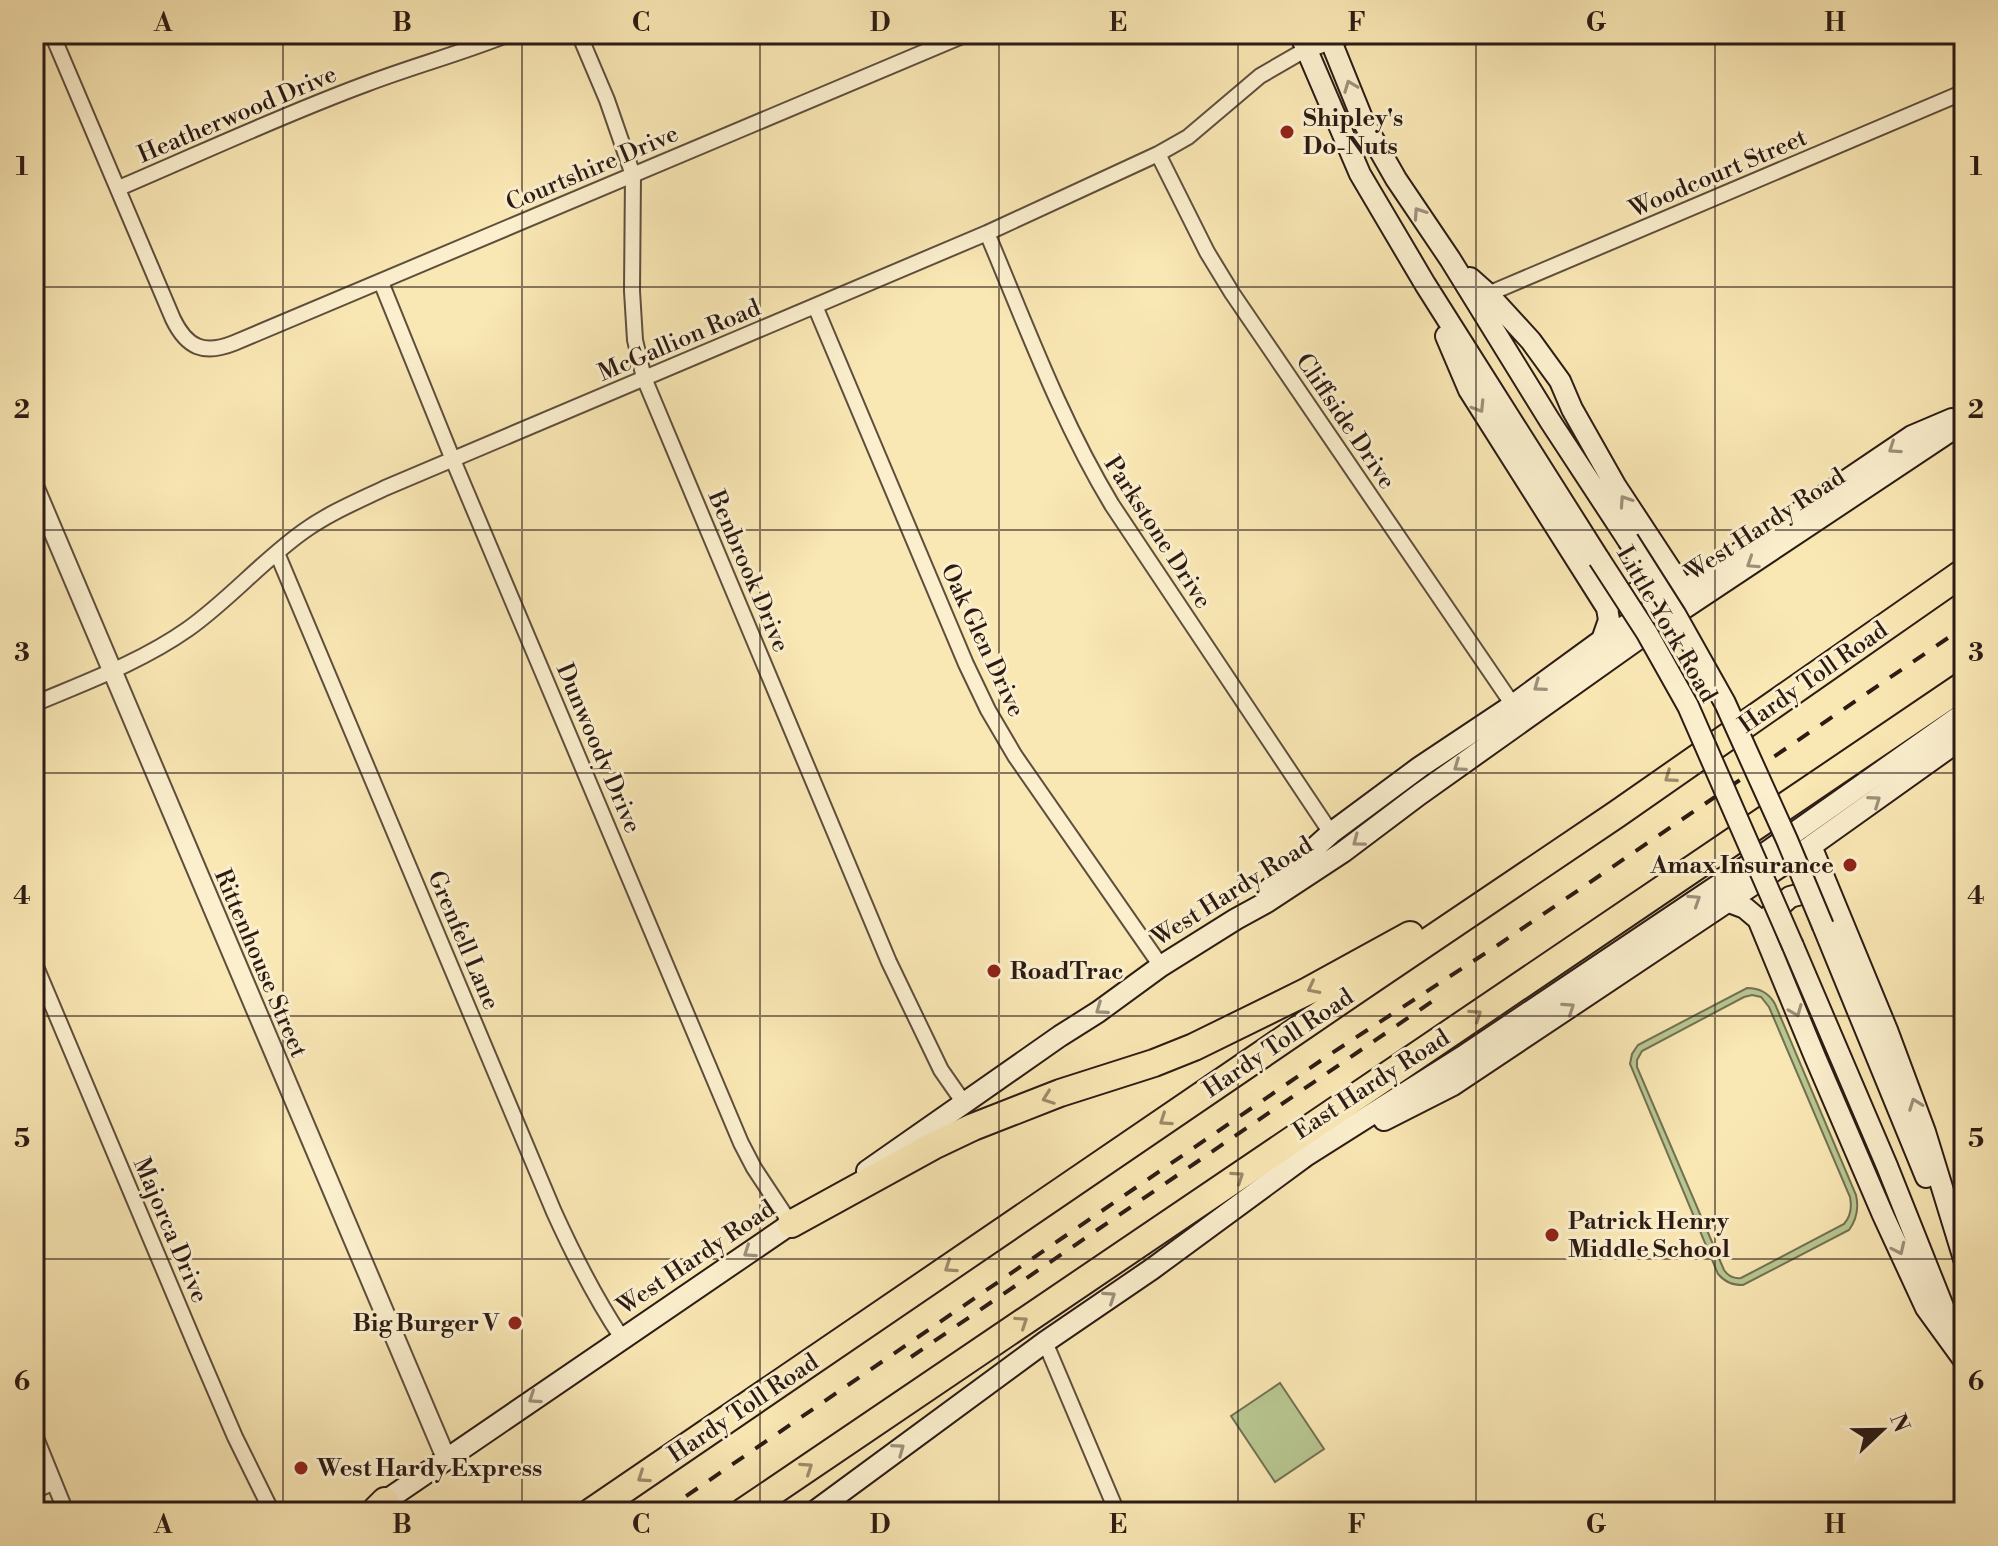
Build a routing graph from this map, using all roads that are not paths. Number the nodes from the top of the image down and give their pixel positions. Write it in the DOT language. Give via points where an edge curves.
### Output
graph roads {
  1 [pos="52,34"];
  2 [pos="509,34"];
  3 [pos="579,34"];
  4 [pos="967,34"];
  5 [pos="1352,34"];
  6 [pos="1329,38"];
  7 [pos="1304,42"];
  8 [pos="1964,92"];
  9 [pos="1158,154"];
  10 [pos="633,175"];
  11 [pos="119,188"];
  12 [pos="987,233"];
  13 [pos="1450,259"];
  14 [pos="381,282"];
  15 [pos="1425,284"];
  16 [pos="1488,294"];
  17 [pos="815,306"];
  18 [pos="644,378"];
  19 [pos="1964,414"];
  20 [pos="1964,422"];
  21 [pos="453,460"];
  22 [pos="34,486"];
  23 [pos="1651,540"];
  24 [pos="277,553"];
  25 [pos="1964,572"];
  26 [pos="1684,590"];
  27 [pos="1597,593"];
  28 [pos="1675,614"];
  29 [pos="1647,633"];
  30 [pos="1602,640"];
  31 [pos="112,671"];
  32 [pos="1964,685"];
  33 [pos="34,704"];
  34 [pos="1513,705"];
  35 [pos="1964,713"];
  36 [pos="1964,737"];
  37 [pos="1331,833"];
  38 [pos="1787,840"];
  39 [pos="1811,846"];
  40 [pos="1554,857"];
  41 [pos="1755,861"];
  42 [pos="1833,898"];
  43 [pos="1729,902"];
  44 [pos="1236,919"];
  45 [pos="1766,938"];
  46 [pos="34,962"];
  47 [pos="1161,966"];
  48 [pos="964,1103"];
  49 [pos="1307,1155"];
  50 [pos="791,1224"];
  51 [pos="1964,1259"];
  52 [pos="1964,1274"];
  53 [pos="622,1338"];
  54 [pos="1045,1342"];
  55 [pos="1964,1360"];
  56 [pos="34,1433"];
  57 [pos="446,1458"];
  58 [pos="54,1482"];
  59 [pos="34,1491"];
  60 [pos="376,1508"];
  61 [pos="66,1512"];
  62 [pos="272,1512"];
  63 [pos="591,1512"];
  64 [pos="743,1512"];
  65 [pos="814,1512"];
  66 [pos="1117,1512"];
  1 -- 11 [label="street"];
  2 -- 11 [label="street, Heatherwood Drive" via="330,98"];
  3 -- 10 [label="street, Benbrook Drive"];
  4 -- 10 [label="street, Courtshire Drive"];
  5 -- 6 [label="street, McGallion Road"];
  6 -- 7 [label="street, McGallion Road"];
  13 -- 6 [label="main road, Little York Road, one-way" via="1364,123"];
  7 -- 9 [label="street, McGallion Road" via="1291,58"];
  7 -- 15 [label="main road, Little York Road" via="1360,174"];
  8 -- 16 [label="street, Woodcourt Street"];
  9 -- 12 [label="street, McGallion Road"];
  9 -- 34 [label="street, Cliffside Drive" via="1232,293"];
  10 -- 14 [label="street, Courtshire Drive"];
  10 -- 18 [label="street, Benbrook Drive" via="632,291"];
  11 -- 14 [label="street, Courtshire Drive" via="179,333 204,349 224,347"];
  12 -- 17 [label="street, McGallion Road"];
  12 -- 37 [label="street, Parkstone Drive" via="1086,463"];
  13 -- 16 [label="main road"];
  13 -- 28 [label="main road, Little York Road, bridge"];
  14 -- 21 [label="street, Dunwoody Drive"];
  15 -- 27 [label="main road, one-way" via="1469,390"];
  15 -- 29 [label="main road, Little York Road, bridge"];
  23 -- 16 [label="main road, one-way" via="1560,381"];
  17 -- 18 [label="street, McGallion Road"];
  17 -- 47 [label="street, Oak Glen Drive" via="988,710"];
  18 -- 21 [label="street, McGallion Road"];
  18 -- 48 [label="street, Benbrook Drive" via="889,962 941,1070"];
  19 -- 26 [label="main road, one-way" via="1912,436"];
  20 -- 28 [label="main road, West Hardy Road, one-way"];
  21 -- 24 [label="street, McGallion Road" via="340,509"];
  21 -- 50 [label="street, Dunwoody Drive" via="741,1143"];
  22 -- 31 [label="street, Rittenhouse Street"];
  23 -- 26 [label="main road"];
  23 -- 27 [label="main road" via="1655,570 1642,590 1615,601"];
  24 -- 31 [label="street, McGallion Road" via="186,631"];
  24 -- 53 [label="street, Grenfell Lane" via="554,1212"];
  25 -- 40 [label="highway, Hardy Toll Road, one-way"];
  26 -- 30 [label="main road"];
  27 -- 30 [label="main road" via="1609,620"];
  28 -- 29 [label="main road, West Hardy Road"];
  28 -- 38 [label="main road, Little York Road, bridge" via="1725,703"];
  29 -- 41 [label="main road, Little York Road, bridge" via="1688,706"];
  29 -- 44 [label="main road, West Hardy Road, one-way" via="1343,852"];
  30 -- 34 [label="main road, one-way"];
  31 -- 33 [label="street, McGallion Road"];
  31 -- 57 [label="street, Rittenhouse Street"];
  64 -- 32 [label="highway, one-way"];
  34 -- 37 [label="main road"];
  35 -- 38 [label="main road, East Hardy Road"];
  39 -- 36 [label="main road, one-way"];
  37 -- 44 [label="main road"];
  38 -- 41 [label="main road, East Hardy Road"];
  38 -- 52 [label="main road, Little York Road, bridge"];
  39 -- 42 [label="main road"];
  39 -- 43 [label="main road"];
  40 -- 50 [label="highway, one-way" via="1230,1030 1154,1063 973,1127"];
  40 -- 63 [label="highway, Hardy Toll Road, one-way"];
  49 -- 41 [label="main road, East Hardy Road, one-way"];
  41 -- 55 [label="main road, Little York Road, bridge"];
  42 -- 45 [label="main road" via="1819,889 1790,897 1771,914"];
  51 -- 42 [label="main road, one-way" via="1925,1132"];
  43 -- 45 [label="main road" via="1758,919"];
  49 -- 43 [label="main road, one-way" via="1453,1085"];
  44 -- 47 [label="main road, West Hardy Road"];
  45 -- 55 [label="main road, one-way" via="1926,1308"];
  46 -- 62 [label="street, Majorca Drive" via="235,1437"];
  47 -- 48 [label="main road, West Hardy Road, one-way"];
  48 -- 50 [label="main road, West Hardy Road"];
  54 -- 49 [label="main road, East Hardy Road, one-way"];
  50 -- 53 [label="main road, West Hardy Road, one-way"];
  53 -- 57 [label="main road, West Hardy Road, one-way"];
  65 -- 54 [label="main road, East Hardy Road, one-way"];
  54 -- 66 [label="street"];
  56 -- 58 [label="street"];
  57 -- 60 [label="main road, West Hardy Road"];
  58 -- 59 [label="street"];
  58 -- 61 [label="street"];
}
